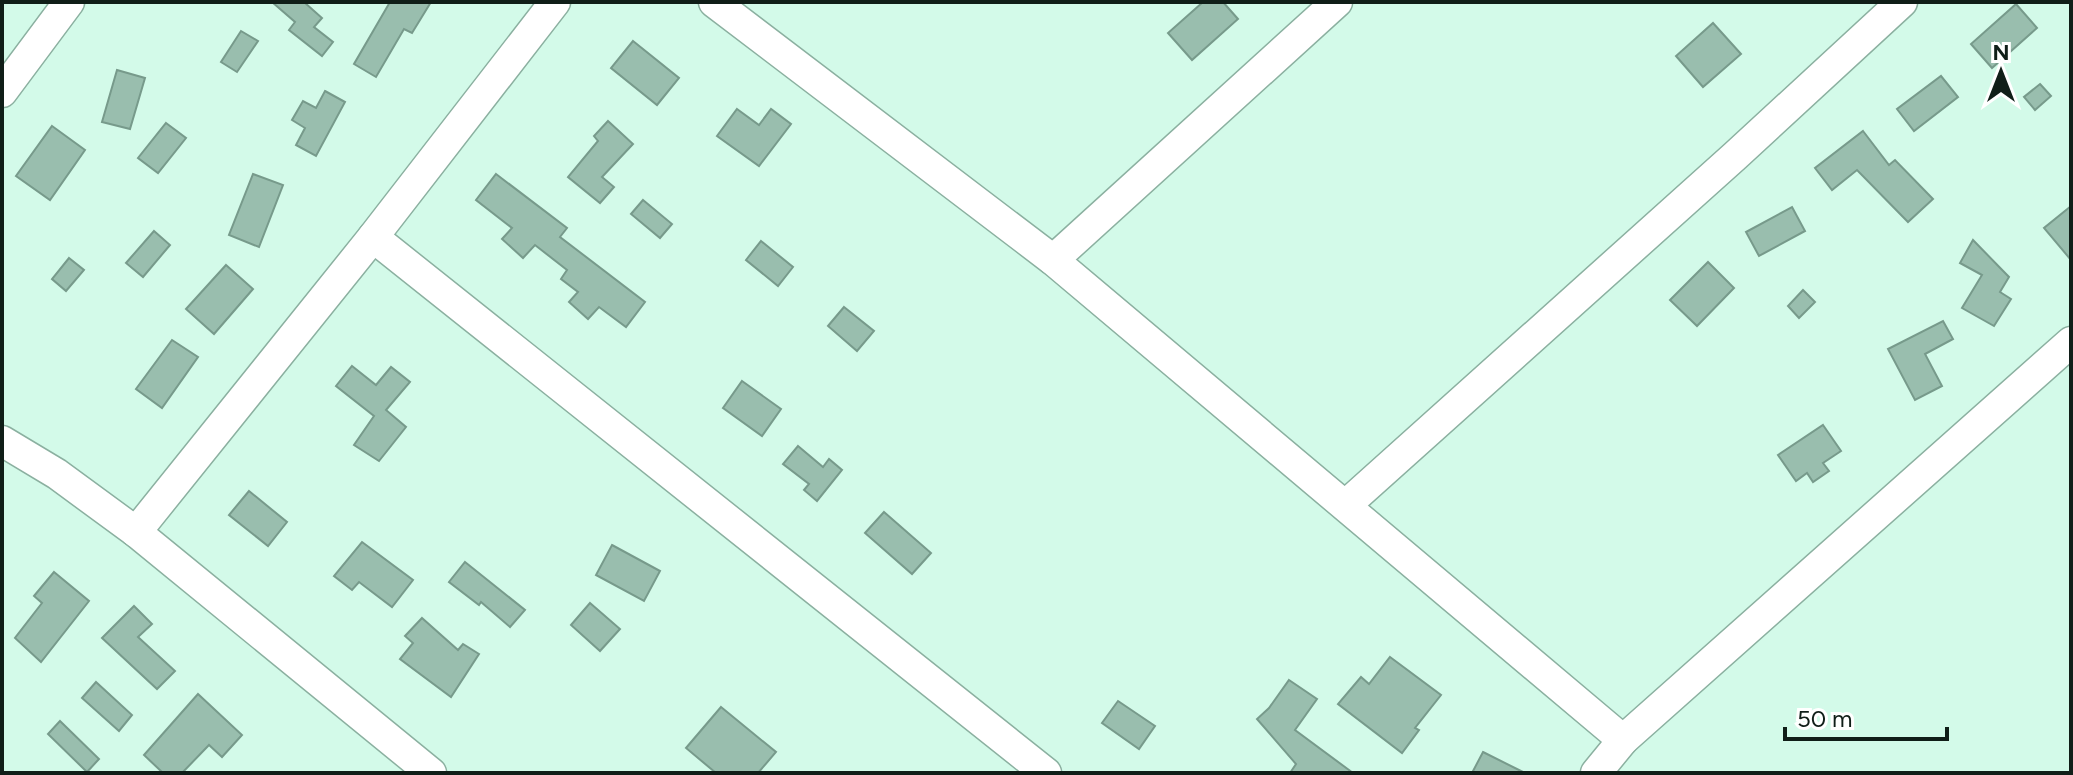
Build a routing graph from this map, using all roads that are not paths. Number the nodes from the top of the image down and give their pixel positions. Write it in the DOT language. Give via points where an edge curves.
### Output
graph roads {
  1 [pos="69,2"];
  2 [pos="555,2"];
  3 [pos="714,2"];
  4 [pos="1337,2"];
  5 [pos="1902,2"];
  6 [pos="2,92"];
  7 [pos="373,237"];
  8 [pos="1053,260"];
  9 [pos="2071,342"];
  10 [pos="2,441"];
  11 [pos="1346,505"];
  12 [pos="136,532"];
  13 [pos="1623,740"];
  14 [pos="431,773"];
  15 [pos="1046,773"];
  16 [pos="1596,773"];
  1 -- 6 [label="street"];
  2 -- 7 [label="street"];
  3 -- 8 [label="street"];
  4 -- 8 [label="street"];
  5 -- 11 [label="street"];
  7 -- 12 [label="street"];
  7 -- 15 [label="street"];
  8 -- 11 [label="street"];
  9 -- 13 [label="street"];
  10 -- 12 [label="street"];
  11 -- 13 [label="street"];
  12 -- 14 [label="street"];
  13 -- 16 [label="street"];
}
